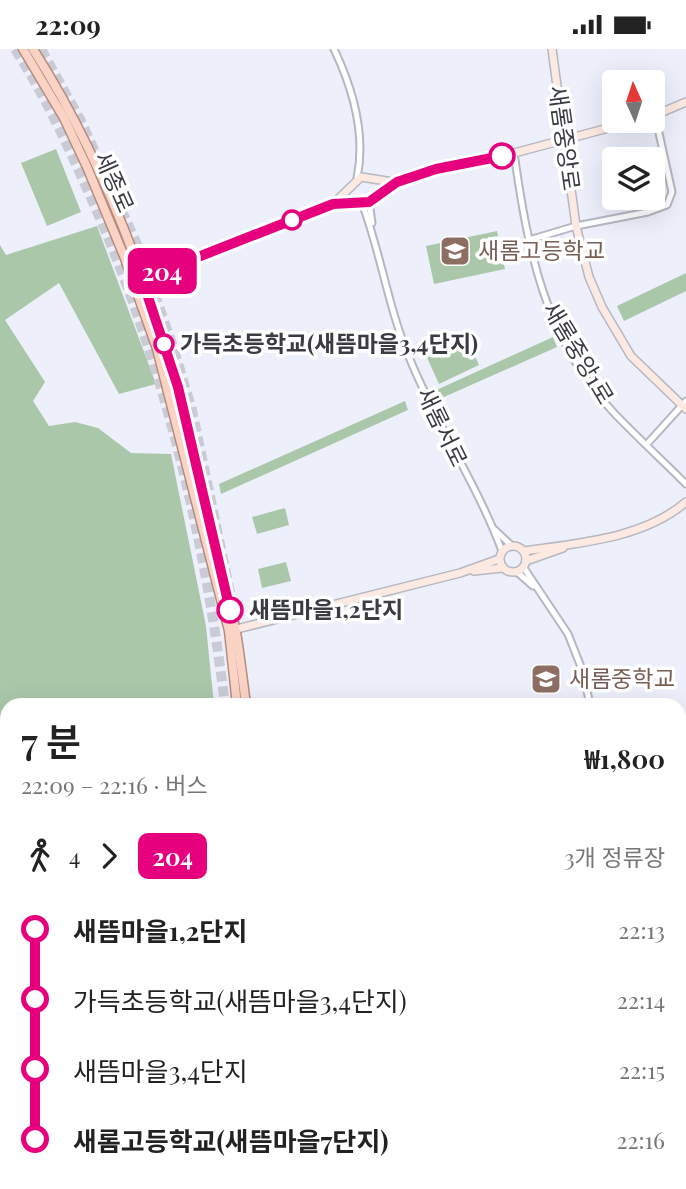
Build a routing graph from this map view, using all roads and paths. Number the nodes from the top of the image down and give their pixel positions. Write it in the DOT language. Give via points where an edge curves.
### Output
graph roads {
  1 [pos="23,49"];
  2 [pos="33,49"];
  3 [pos="334,49"];
  4 [pos="552,49"];
  5 [pos="686,102"];
  6 [pos="665,111"];
  7 [pos="602,130"];
  8 [pos="658,133"];
  9 [pos="566,140"];
  10 [pos="514,153"];
  11 [pos="361,177"];
  12 [pos="373,180"];
  13 [pos="397,182"];
  14 [pos="351,187"];
  15 [pos="377,194"];
  16 [pos="363,202"];
  17 [pos="333,204"];
  18 [pos="576,226"];
  19 [pos="529,240"];
  20 [pos="138,281"];
  21 [pos="685,405"];
  22 [pos="647,444"];
  23 [pos="686,484"];
  24 [pos="686,502"];
  25 [pos="493,528"];
  26 [pos="512,546"];
  27 [pos="566,546"];
  28 [pos="524,551"];
  29 [pos="501,555"];
  30 [pos="522,567"];
  31 [pos="502,568"];
  32 [pos="460,573"];
  33 [pos="232,631"];
  34 [pos="237,698"];
  35 [pos="245,698"];
  36 [pos="588,698"];
  1 -- 20 [label="main road, 세종로" via="81,154"];
  2 -- 20 [label="main road, 세종로" via="96,164"];
  3 -- 11 [label="street" via="350,89 362,155"];
  4 -- 9 [label="street, 새롬중앙로"];
  5 -- 6 [label="street"];
  7 -- 9 [label="street"];
  8 -- 18 [label="street" via="672,191 667,205"];
  9 -- 10 [label="street"];
  9 -- 18 [label="street, 새롬중앙로"];
  10 -- 13 [label="street"];
  10 -- 19 [label="street, 새롬중앙1로"];
  11 -- 12 [label="street"];
  11 -- 14 [label="street"];
  12 -- 13 [label="street"];
  12 -- 15 [label="street"];
  13 -- 15 [label="street"];
  14 -- 16 [label="street"];
  14 -- 17 [label="street"];
  15 -- 16 [label="street"];
  16 -- 17 [label="street"];
  16 -- 25 [label="street, 새롬서로" via="389,305 409,357"];
  17 -- 20 [label="street"];
  18 -- 19 [label="street"];
  18 -- 21 [label="street, 새롬중앙로" via="589,277 618,337 651,379"];
  19 -- 22 [label="street, 새롬중앙1로" via="536,277 565,342 613,412"];
  20 -- 33 [label="main road, 세종로" via="178,387"];
  21 -- 22 [label="street"];
  22 -- 23 [label="street, 새롬중앙1로"];
  24 -- 27 [label="street" via="655,524"];
  25 -- 26 [label="street"];
  25 -- 29 [label="street"];
  26 -- 28 [label="street"];
  26 -- 29 [label="street"];
  27 -- 28 [label="street"];
  27 -- 30 [label="street"];
  28 -- 30 [label="street"];
  29 -- 31 [label="street"];
  29 -- 32 [label="street"];
  30 -- 31 [label="street"];
  30 -- 36 [label="street" via="568,634"];
  31 -- 32 [label="street"];
  32 -- 33 [label="street"];
  33 -- 34 [label="main road, 세종로"];
  33 -- 35 [label="main road, 세종로"];
}
